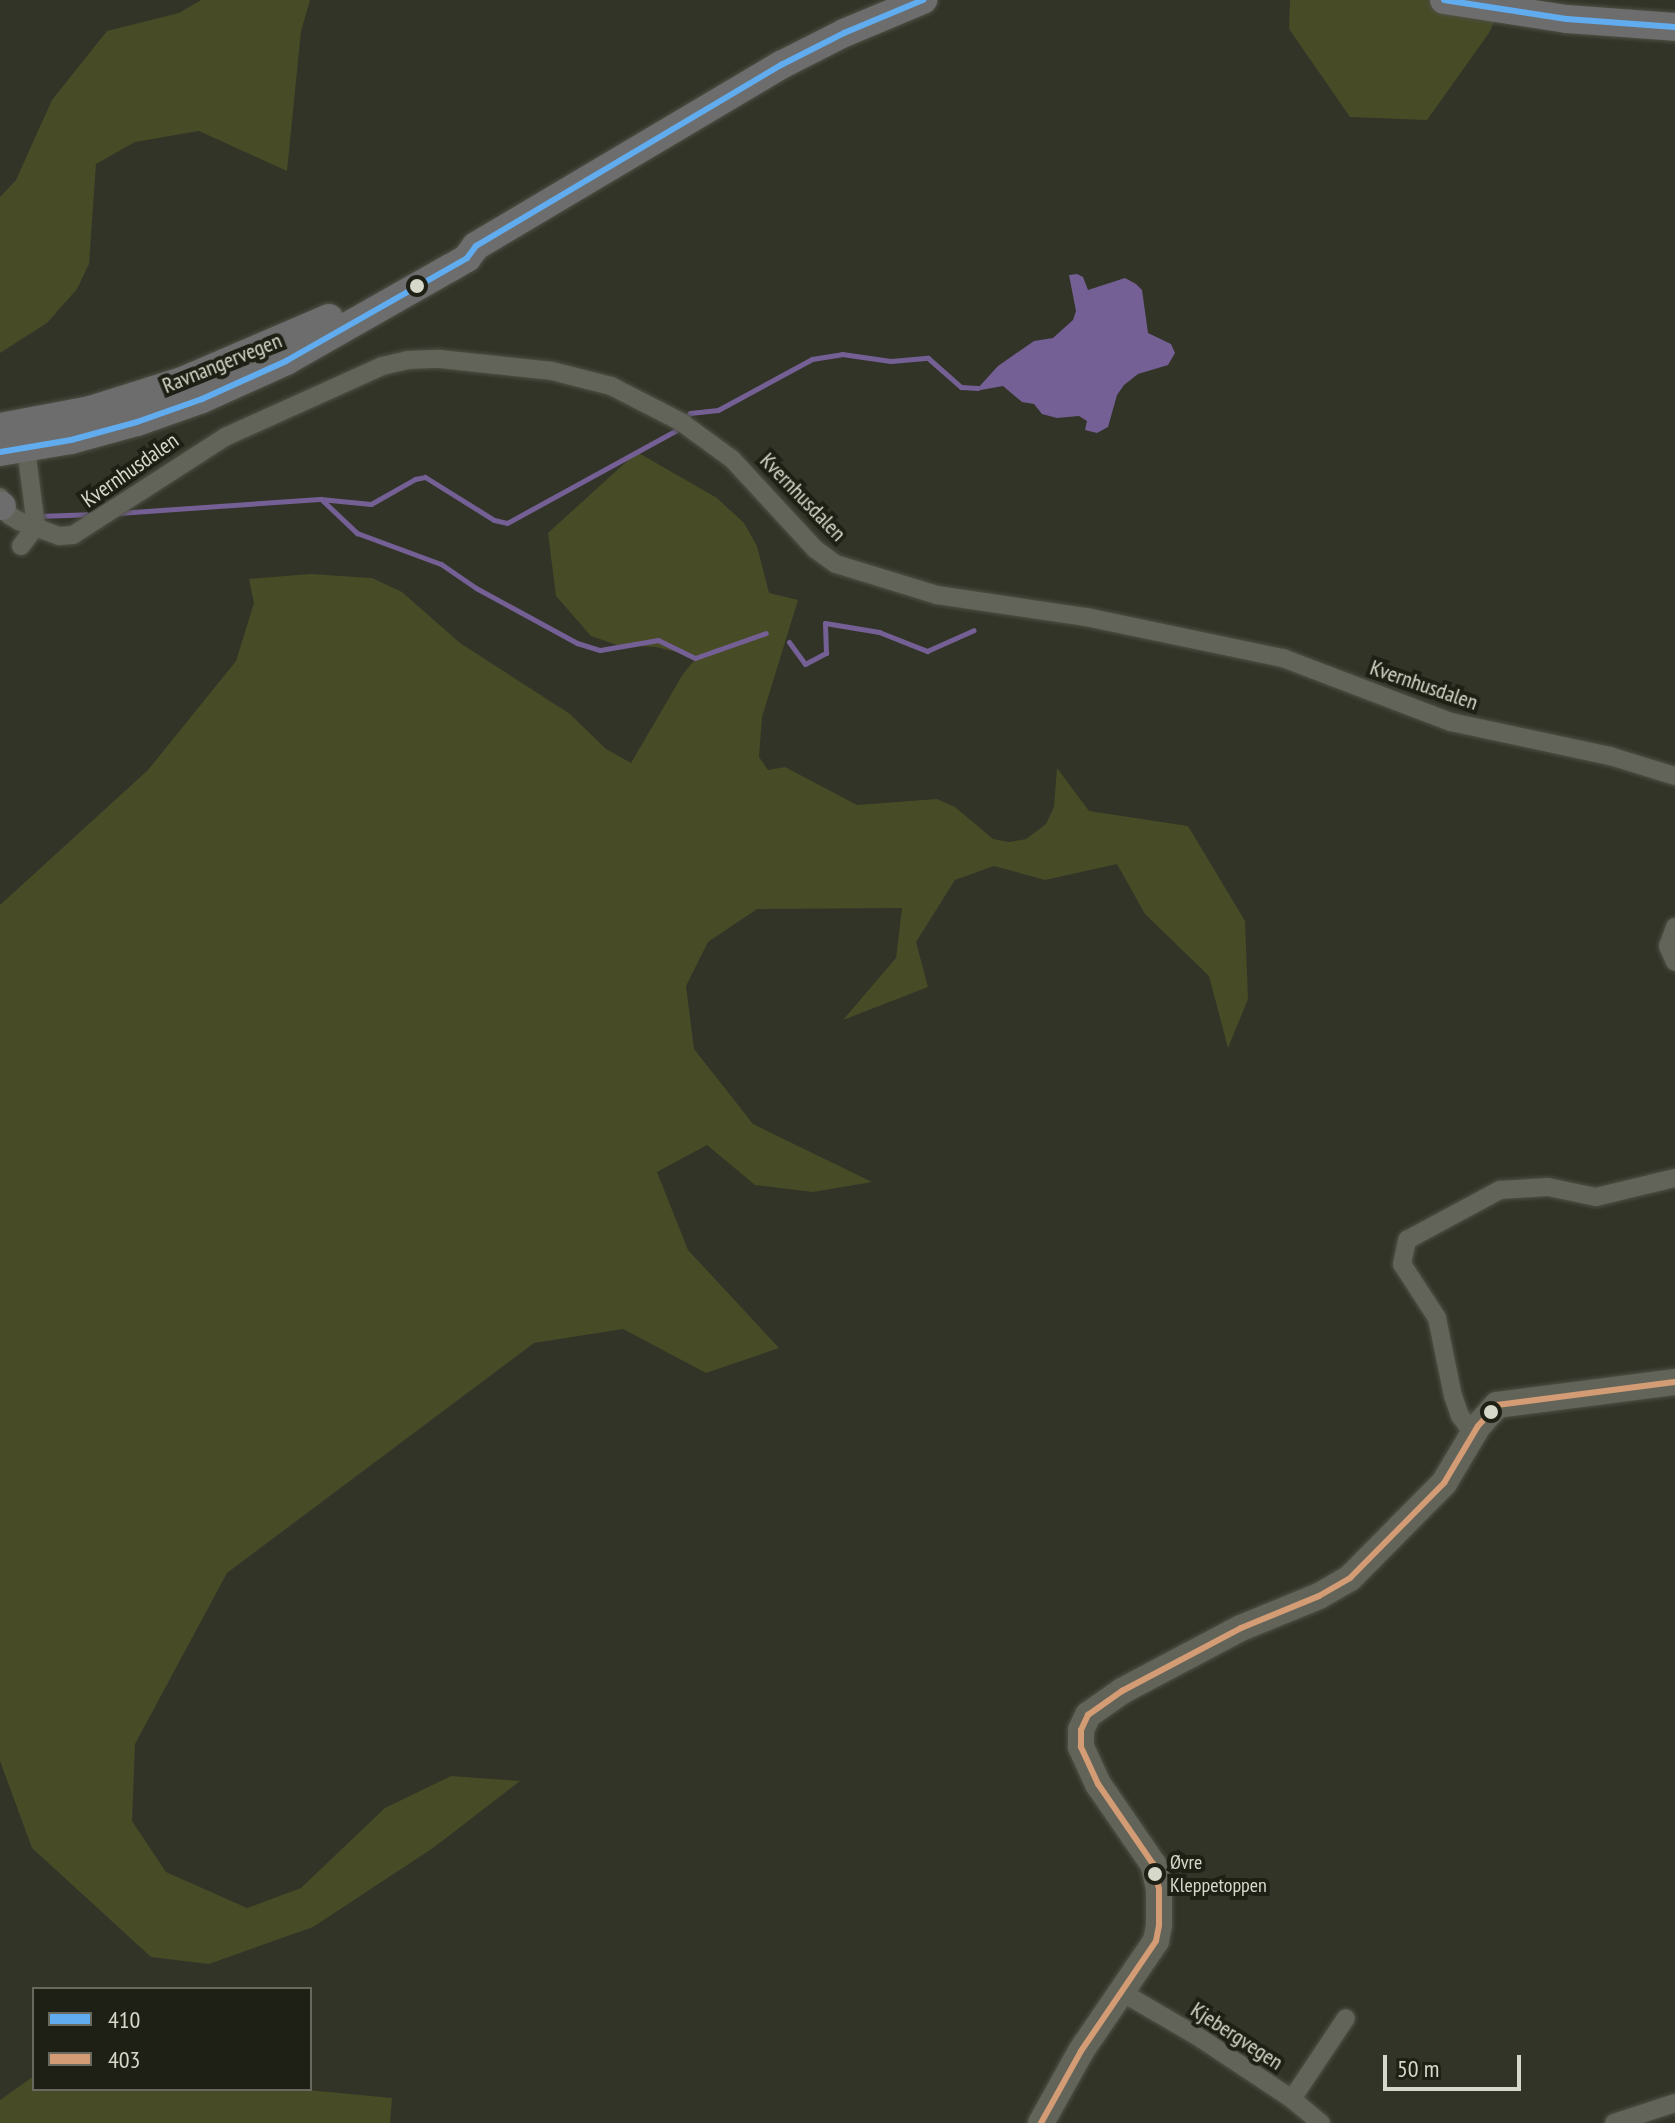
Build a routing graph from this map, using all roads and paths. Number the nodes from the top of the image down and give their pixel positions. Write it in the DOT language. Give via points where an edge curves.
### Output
graph roads {
  1 [pos="923,0"];
  2 [pos="1444,0"];
  3 [pos="1675,27"];
  4 [pos="5,444"];
  5 [pos="1,503"];
  6 [pos="36,526"];
  7 [pos="21,546"];
  8 [pos="1675,776"];
  9 [pos="1675,927"];
  10 [pos="1675,962"];
  11 [pos="1675,1178"];
  12 [pos="1675,1382"];
  13 [pos="1473,1433"];
  14 [pos="1123,1993"];
  15 [pos="1346,2018"];
  16 [pos="1292,2099"];
  17 [pos="1675,2103"];
  18 [pos="1041,2123"];
  19 [pos="1321,2123"];
  20 [pos="1614,2123"];
  1 -- 4 [label="main road, Ravnangervegen" via="781,65 476,246 467,258 255,376 137,422"];
  2 -- 3 [label="main road" via="1567,19"];
  4 -- 6 [label="street"];
  5 -- 6 [label="street, Kvernhusdalen" via="19,521"];
  6 -- 7 [label="street"];
  6 -- 8 [label="street, Kvernhusdalen" via="59,536 83,531 225,437 382,366 440,359 552,371 622,391 691,428 732,459 815,549 836,564 937,595 1086,617 1283,658 1451,722 1610,756"];
  9 -- 10 [label="street" via="1668,946"];
  11 -- 13 [label="street" via="1596,1197 1548,1187 1500,1190 1407,1240 1402,1264 1437,1318 1453,1396"];
  12 -- 13 [label="street" via="1508,1401 1486,1415"];
  13 -- 14 [label="street" via="1444,1483 1350,1578 1241,1628 1088,1715 1081,1730 1085,1757 1153,1864 1159,1889 1156,1941"];
  14 -- 16 [label="street, Kjebergvegen"];
  14 -- 18 [label="street" via="1081,2051"];
  15 -- 16 [label="street"];
  16 -- 19 [label="street, Kjebergvegen"];
  17 -- 20 [label="street"];
}
